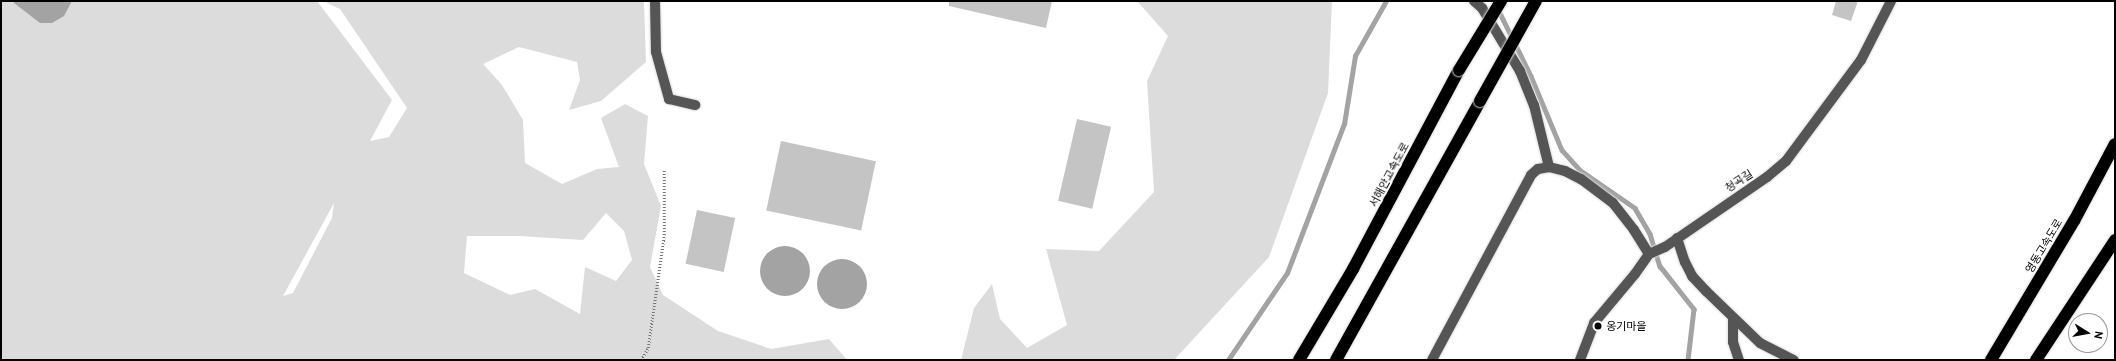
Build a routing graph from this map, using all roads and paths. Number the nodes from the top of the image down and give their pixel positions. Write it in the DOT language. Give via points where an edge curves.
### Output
graph roads {
  1 [pos="655,1"];
  2 [pos="1474,1"];
  3 [pos="1501,1"];
  4 [pos="1536,1"];
  5 [pos="1891,1"];
  6 [pos="695,105"];
  7 [pos="2115,144"];
  8 [pos="1549,167"];
  9 [pos="664,169"];
  10 [pos="1677,238"];
  11 [pos="2115,240"];
  12 [pos="1649,254"];
  13 [pos="1733,318"];
  14 [pos="641,360"];
  15 [pos="1300,360"];
  16 [pos="1336,360"];
  17 [pos="1432,360"];
  18 [pos="1580,360"];
  19 [pos="1739,360"];
  20 [pos="1794,360"];
  21 [pos="1991,360"];
  22 [pos="2036,360"];
  1 -- 6 [label="street" via="656,52 668,99"];
  2 -- 8 [label="street" via="1482,8 1520,71 1534,105"];
  3 -- 15 [label="highway, 서해안고속도로, bridge" via="1459,70 1353,269"];
  4 -- 16 [label="highway, bridge"];
  5 -- 10 [label="street, 청곡길" via="1861,60 1786,161 1767,177"];
  7 -- 21 [label="highway, 영동고속도로" via="2074,221"];
  8 -- 12 [label="street" via="1581,179 1613,203"];
  8 -- 17 [label="street" via="1538,169 1530,175"];
  9 -- 14 [label="path" via="664,235 648,348"];
  10 -- 12 [label="street, 청곡길"];
  10 -- 13 [label="street" via="1692,276"];
  11 -- 22 [label="highway"];
  12 -- 18 [label="street, 청곡길" via="1594,323"];
  13 -- 19 [label="street" via="1733,342"];
  13 -- 20 [label="street" via="1760,343"];
}
